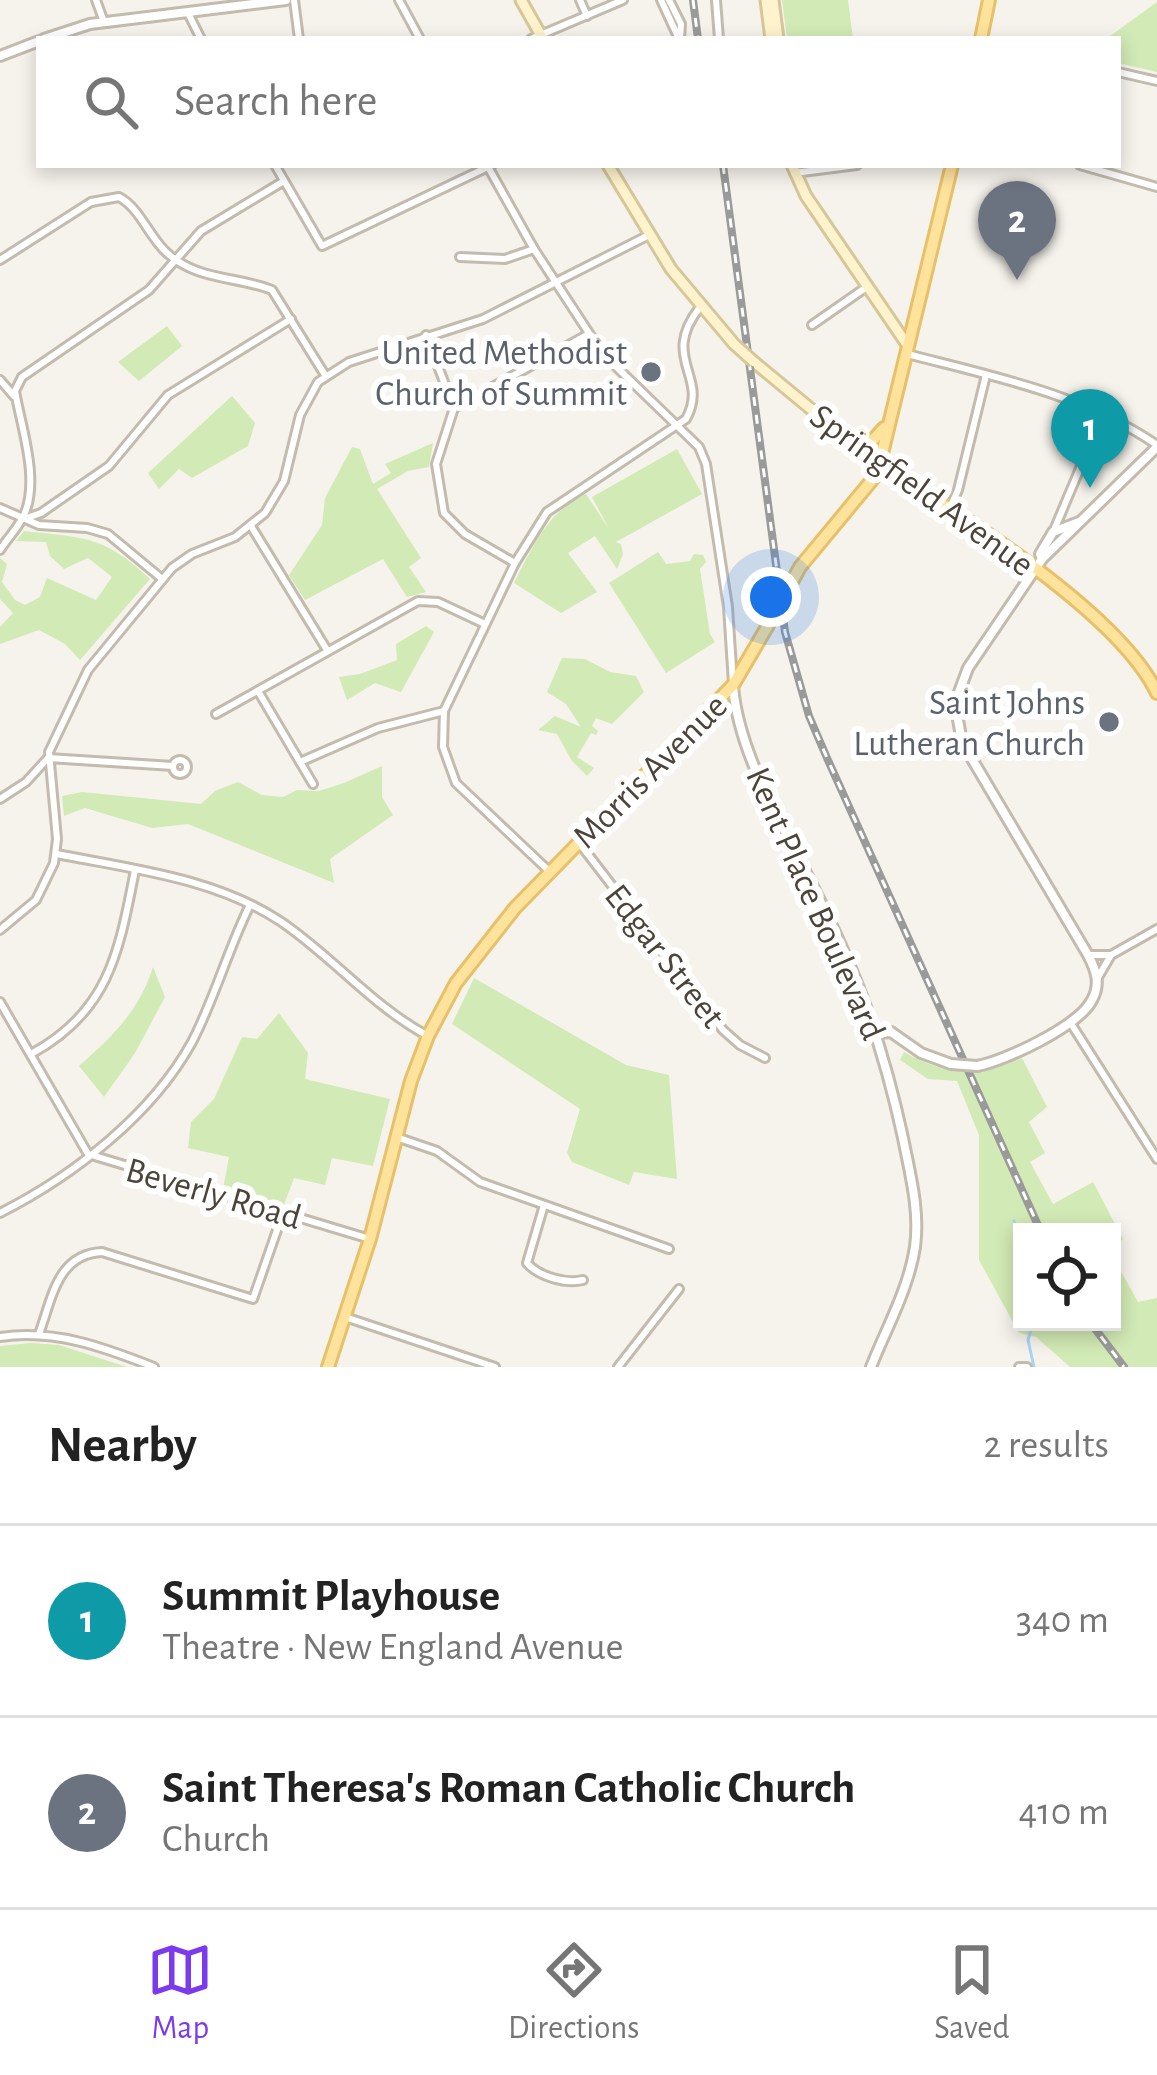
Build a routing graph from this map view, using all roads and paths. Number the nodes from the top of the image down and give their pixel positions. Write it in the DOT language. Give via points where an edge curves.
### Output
graph roads {
  1 [pos="96,0"];
  2 [pos="290,0"];
  3 [pos="399,0"];
  4 [pos="521,0"];
  5 [pos="580,0"];
  6 [pos="623,0"];
  7 [pos="665,0"];
  8 [pos="716,0"];
  9 [pos="769,0"];
  10 [pos="989,0"];
  11 [pos="188,13"];
  12 [pos="587,16"];
  13 [pos="104,22"];
  14 [pos="56,36"];
  15 [pos="200,36"];
  16 [pos="298,36"];
  17 [pos="418,36"];
  18 [pos="537,36"];
  19 [pos="542,36"];
  20 [pos="679,36"];
  21 [pos="719,36"];
  22 [pos="774,36"];
  23 [pos="982,36"];
  24 [pos="36,42"];
  25 [pos="0,56"];
  26 [pos="1121,73"];
  27 [pos="1157,81"];
  28 [pos="277,168"];
  29 [pos="485,168"];
  30 [pos="490,168"];
  31 [pos="610,168"];
  32 [pos="951,168"];
  33 [pos="1090,168"];
  34 [pos="793,169"];
  35 [pos="284,181"];
  36 [pos="1157,187"];
  37 [pos="649,235"];
  38 [pos="534,250"];
  39 [pos="460,257"];
  40 [pos="0,260"];
  41 [pos="176,260"];
  42 [pos="555,284"];
  43 [pos="868,285"];
  44 [pos="700,307"];
  45 [pos="291,319"];
  46 [pos="812,325"];
  47 [pos="588,334"];
  48 [pos="426,335"];
  49 [pos="904,348"];
  50 [pos="325,375"];
  51 [pos="986,375"];
  52 [pos="22,377"];
  53 [pos="0,379"];
  54 [pos="16,399"];
  55 [pos="454,408"];
  56 [pos="1092,408"];
  57 [pos="889,420"];
  58 [pos="680,424"];
  59 [pos="851,445"];
  60 [pos="1157,446"];
  61 [pos="880,466"];
  62 [pos="0,508"];
  63 [pos="949,510"];
  64 [pos="1088,517"];
  65 [pos="22,519"];
  66 [pos="251,526"];
  67 [pos="1054,532"];
  68 [pos="0,550"];
  69 [pos="515,563"];
  70 [pos="1039,564"];
  71 [pos="161,578"];
  72 [pos="485,624"];
  73 [pos="327,650"];
  74 [pos="1152,672"];
  75 [pos="733,685"];
  76 [pos="258,691"];
  77 [pos="1157,693"];
  78 [pos="443,711"];
  79 [pos="216,714"];
  80 [pos="48,758"];
  81 [pos="300,762"];
  82 [pos="173,766"];
  83 [pos="26,782"];
  84 [pos="313,784"];
  85 [pos="51,790"];
  86 [pos="0,800"];
  87 [pos="578,842"];
  88 [pos="56,854"];
  89 [pos="135,870"];
  90 [pos="550,871"];
  91 [pos="250,905"];
  92 [pos="1157,928"];
  93 [pos="0,930"];
  94 [pos="1088,955"];
  95 [pos="1111,955"];
  96 [pos="1097,979"];
  97 [pos="0,1002"];
  98 [pos="3,1015"];
  99 [pos="1070,1022"];
  100 [pos="878,1033"];
  101 [pos="428,1036"];
  102 [pos="31,1054"];
  103 [pos="765,1058"];
  104 [pos="396,1136"];
  105 [pos="88,1154"];
  106 [pos="1157,1159"];
  107 [pos="544,1205"];
  108 [pos="284,1213"];
  109 [pos="0,1214"];
  110 [pos="370,1239"];
  111 [pos="670,1250"];
  112 [pos="583,1280"];
  113 [pos="679,1289"];
  114 [pos="345,1317"];
  115 [pos="39,1334"];
  116 [pos="1,1335"];
  117 [pos="154,1367"];
  118 [pos="328,1367"];
  119 [pos="495,1367"];
  120 [pos="618,1367"];
  121 [pos="871,1367"];
  1 -- 13 [label="street"];
  2 -- 11 [label="street"];
  2 -- 16 [label="street"];
  3 -- 17 [label="street"];
  4 -- 18 [label="main road"];
  5 -- 12 [label="street"];
  6 -- 12 [label="street"];
  7 -- 20 [label="street"];
  8 -- 21 [label="street"];
  9 -- 22 [label="main road"];
  10 -- 23 [label="main road"];
  11 -- 13 [label="street"];
  11 -- 15 [label="street"];
  12 -- 19 [label="street"];
  13 -- 14 [label="street"];
  24 -- 25 [label="street"];
  26 -- 27 [label="street"];
  28 -- 35 [label="street"];
  29 -- 35 [label="street" via="322,246"];
  30 -- 38 [label="street"];
  31 -- 37 [label="main road, Springfield Avenue"];
  32 -- 49 [label="main road, Morris Avenue"];
  33 -- 36 [label="street"];
  34 -- 43 [label="main road"];
  35 -- 41 [label="street" via="201,232"];
  37 -- 42 [label="street"];
  37 -- 44 [label="main road, Springfield Avenue"];
  38 -- 39 [label="street" via="505,259"];
  38 -- 42 [label="street"];
  40 -- 41 [label="street" via="111,196 126,200"];
  41 -- 45 [label="street" via="213,278 268,288"];
  41 -- 52 [label="street" via="148,290"];
  42 -- 47 [label="street"];
  42 -- 48 [label="street" via="483,319"];
  43 -- 46 [label="street"];
  43 -- 49 [label="main road"];
  44 -- 58 [label="street" via="682,339 694,400"];
  44 -- 59 [label="main road, Springfield Avenue, bridge"];
  45 -- 50 [label="street"];
  45 -- 65 [label="street" via="168,395 109,466"];
  47 -- 55 [label="street"];
  47 -- 58 [label="street"];
  48 -- 50 [label="street"];
  48 -- 55 [label="street"];
  49 -- 51 [label="street"];
  49 -- 57 [label="main road, Morris Avenue"];
  50 -- 66 [label="street" via="300,415 275,500"];
  51 -- 56 [label="street"];
  51 -- 63 [label="street"];
  52 -- 53 [label="street"];
  52 -- 54 [label="street"];
  53 -- 54 [label="street"];
  54 -- 65 [label="street" via="28,448"];
  55 -- 69 [label="street" via="436,464 444,512"];
  56 -- 60 [label="street"];
  56 -- 67 [label="street" via="1081,470"];
  57 -- 59 [label="main road" via="874,439"];
  57 -- 61 [label="main road, Morris Avenue"];
  58 -- 69 [label="street" via="560,500"];
  58 -- 75 [label="street, Kent Place Boulevard" via="706,464"];
  59 -- 61 [label="main road, Springfield Avenue"];
  60 -- 64 [label="street"];
  61 -- 63 [label="main road, Springfield Avenue"];
  61 -- 75 [label="main road, Morris Avenue, bridge" via="800,567"];
  62 -- 65 [label="street"];
  63 -- 70 [label="main road, Springfield Avenue"];
  64 -- 67 [label="street"];
  64 -- 70 [label="street"];
  65 -- 68 [label="street"];
  65 -- 71 [label="street" via="108,535"];
  66 -- 71 [label="street"];
  66 -- 73 [label="street"];
  67 -- 70 [label="street"];
  69 -- 72 [label="street"];
  70 -- 74 [label="main road, Springfield Avenue"];
  70 -- 94 [label="street" via="963,676 956,725"];
  71 -- 80 [label="street" via="96,655"];
  72 -- 73 [label="street" via="424,600"];
  72 -- 78 [label="street"];
  73 -- 76 [label="street"];
  74 -- 77 [label="main road, Springfield Avenue"];
  75 -- 87 [label="main road, Morris Avenue"];
  75 -- 100 [label="street, Kent Place Boulevard" via="760,780"];
  76 -- 79 [label="street"];
  76 -- 81 [label="street"];
  78 -- 81 [label="street"];
  78 -- 90 [label="street" via="442,747 456,783"];
  80 -- 82 [label="street"];
  80 -- 83 [label="street"];
  80 -- 85 [label="street"];
  81 -- 84 [label="street"];
  83 -- 85 [label="street"];
  83 -- 86 [label="street"];
  85 -- 88 [label="street"];
  87 -- 90 [label="main road, Morris Avenue"];
  87 -- 103 [label="street, Edgar Street" via="723,1030"];
  88 -- 89 [label="street"];
  88 -- 93 [label="street" via="36,900"];
  89 -- 91 [label="street"];
  89 -- 102 [label="street" via="103,988 74,1025"];
  90 -- 101 [label="main road, Morris Avenue" via="477,953"];
  91 -- 101 [label="street"];
  91 -- 105 [label="street" via="192,1041 137,1112"];
  92 -- 95 [label="street"];
  94 -- 95 [label="street"];
  94 -- 96 [label="street"];
  95 -- 96 [label="street"];
  96 -- 99 [label="street" via="1092,1002"];
  97 -- 98 [label="street, Beverly Road"];
  98 -- 102 [label="street, Beverly Road"];
  99 -- 100 [label="street, bridge" via="977,1066 951,1064 891,1032"];
  99 -- 106 [label="street"];
  100 -- 121 [label="street, Kent Place Boulevard" via="916,1219 908,1274"];
  101 -- 104 [label="main road, Morris Avenue"];
  102 -- 105 [label="street, Beverly Road"];
  104 -- 107 [label="street" via="437,1151 480,1182"];
  104 -- 110 [label="main road, Morris Avenue"];
  105 -- 108 [label="street, Beverly Road"];
  105 -- 109 [label="street"];
  107 -- 111 [label="street"];
  107 -- 112 [label="street" via="527,1263"];
  108 -- 110 [label="street, Beverly Road"];
  108 -- 115 [label="street" via="253,1299 88,1253 62,1273"];
  110 -- 114 [label="main road, Morris Avenue"];
  113 -- 120 [label="street"];
  114 -- 118 [label="main road, Morris Avenue"];
  114 -- 119 [label="street"];
  115 -- 116 [label="street"];
  115 -- 117 [label="street"];
}
